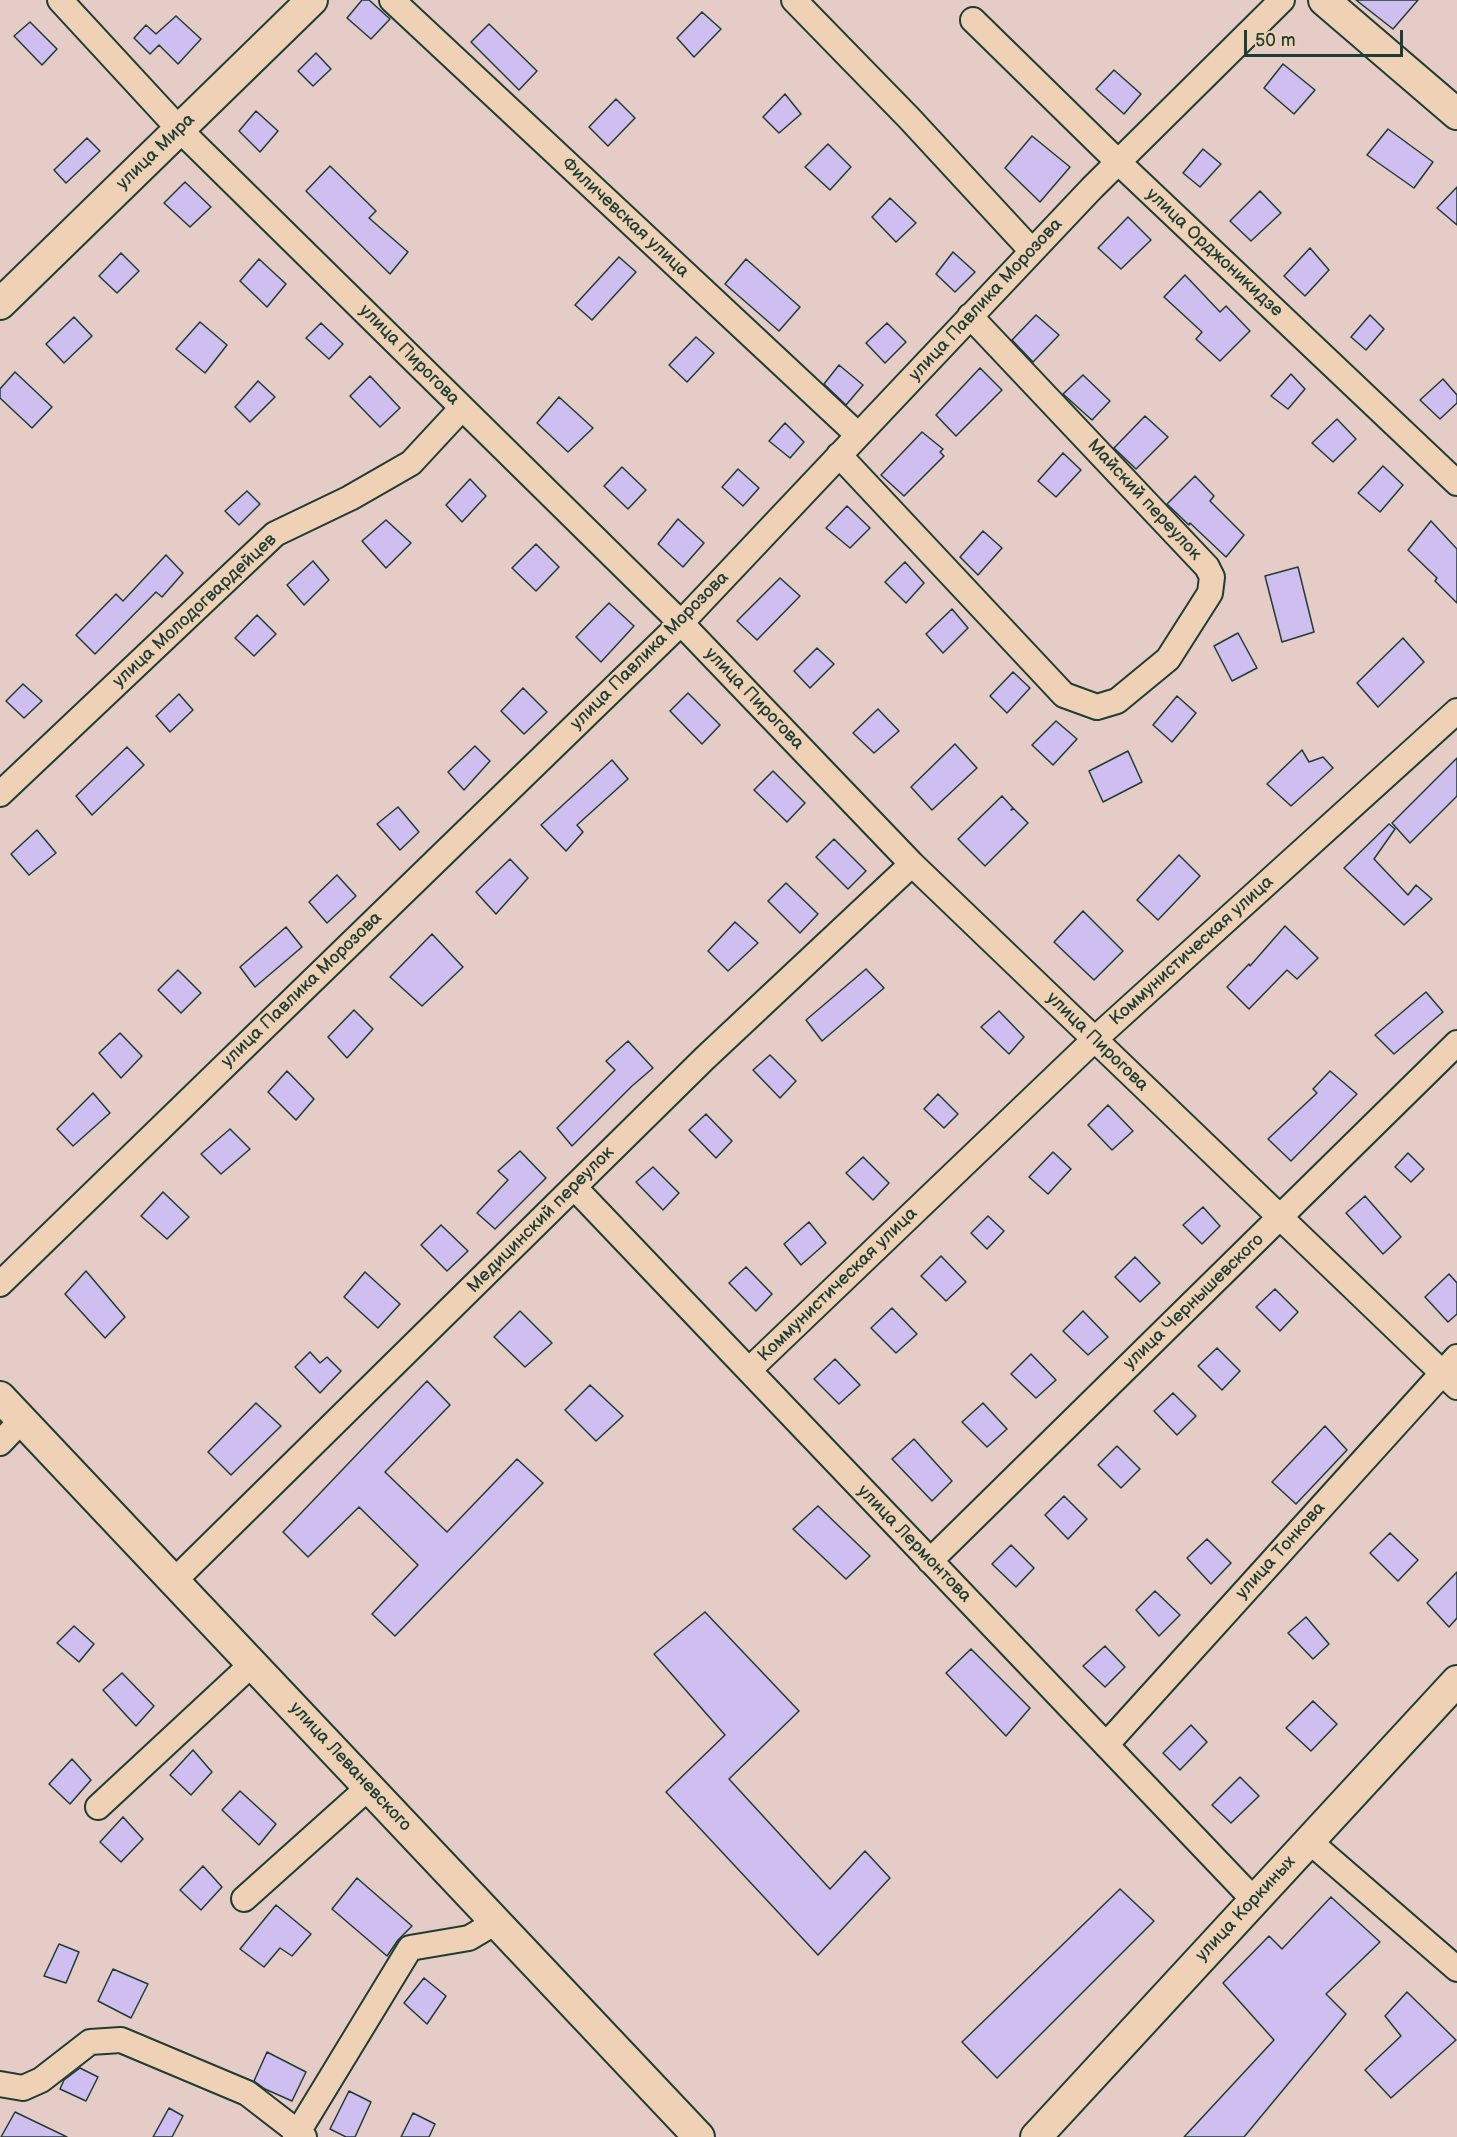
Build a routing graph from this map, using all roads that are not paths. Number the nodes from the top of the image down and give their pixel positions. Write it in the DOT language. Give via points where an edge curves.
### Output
graph roads {
  1 [pos="60,0"];
  2 [pos="312,0"];
  3 [pos="392,0"];
  4 [pos="795,0"];
  5 [pos="1282,0"];
  6 [pos="1324,0"];
  7 [pos="973,20"];
  8 [pos="1457,114"];
  9 [pos="180,130"];
  10 [pos="1118,162"];
  11 [pos="1032,251"];
  12 [pos="0,304"];
  13 [pos="970,316"];
  14 [pos="462,408"];
  15 [pos="858,435"];
  16 [pos="840,455"];
  17 [pos="1457,483"];
  18 [pos="681,623"];
  19 [pos="1457,711"];
  20 [pos="0,794"];
  21 [pos="912,864"];
  22 [pos="1095,1039"];
  23 [pos="1457,1043"];
  24 [pos="574,1187"];
  25 [pos="1281,1218"];
  26 [pos="0,1284"];
  27 [pos="749,1370"];
  28 [pos="1452,1372"];
  29 [pos="0,1397"];
  30 [pos="22,1420"];
  31 [pos="0,1443"];
  32 [pos="930,1561"];
  33 [pos="174,1581"];
  34 [pos="252,1664"];
  35 [pos="1457,1682"];
  36 [pos="1106,1745"];
  37 [pos="369,1787"];
  38 [pos="98,1807"];
  39 [pos="1309,1841"];
  40 [pos="244,1899"];
  41 [pos="1254,1900"];
  42 [pos="496,1922"];
  43 [pos="1457,1969"];
  44 [pos="0,2084"];
  45 [pos="298,2135"];
  46 [pos="699,2137"];
  47 [pos="1036,2137"];
  1 -- 9 [label="street, улица Пирогова"];
  2 -- 9 [label="street, улица Мира"];
  3 -- 15 [label="street, Филичевская улица"];
  4 -- 11 [label="street"];
  5 -- 10 [label="street, улица Павлика Морозова"];
  6 -- 8 [label="street"];
  7 -- 10 [label="street, улица Орджоникидзе"];
  9 -- 12 [label="street, улица Мира"];
  9 -- 14 [label="street, улица Пирогова"];
  10 -- 11 [label="street, улица Павлика Морозова"];
  10 -- 17 [label="street, улица Орджоникидзе"];
  11 -- 13 [label="street, улица Павлика Морозова"];
  13 -- 15 [label="street, улица Павлика Морозова"];
  13 -- 16 [label="street, Майский переулок" via="1207,567 1212,577 1210,593 1168,659 1117,701 1097,706 1064,695"];
  14 -- 18 [label="street, улица Пирогова"];
  14 -- 20 [label="street, улица Молодогвардейцев" via="411,464 275,534"];
  15 -- 16 [label="street, улица Павлика Морозова"];
  16 -- 18 [label="street, улица Павлика Морозова"];
  18 -- 21 [label="street, улица Пирогова"];
  18 -- 26 [label="street, улица Павлика Морозова"];
  19 -- 22 [label="street, Коммунистическая улица"];
  21 -- 22 [label="street, улица Пирогова"];
  21 -- 24 [label="street, Медицинский переулок"];
  22 -- 25 [label="street, улица Пирогова"];
  22 -- 27 [label="street, Коммунистическая улица"];
  23 -- 25 [label="street, улица Чернышевского"];
  24 -- 27 [label="street, улица Лермонтова"];
  24 -- 33 [label="street, Медицинский переулок"];
  25 -- 28 [label="street, улица Пирогова"];
  25 -- 32 [label="street, улица Чернышевского"];
  27 -- 32 [label="street, улица Лермонтова"];
  28 -- 36 [label="street, улица Тонкова"];
  29 -- 30 [label="street, улица Леваневского"];
  30 -- 31 [label="street"];
  30 -- 33 [label="street, улица Леваневского"];
  32 -- 36 [label="street, улица Лермонтова"];
  33 -- 34 [label="street, улица Леваневского"];
  34 -- 37 [label="street, улица Леваневского"];
  34 -- 38 [label="street"];
  35 -- 39 [label="street, улица Коркиных"];
  36 -- 41 [label="street, улица Лермонтова"];
  37 -- 40 [label="street"];
  37 -- 42 [label="street, улица Леваневского"];
  39 -- 41 [label="street, улица Коркиных"];
  39 -- 43 [label="street"];
  41 -- 47 [label="street, улица Коркиных"];
  42 -- 45 [label="street" via="470,1938 410,1948"];
  42 -- 46 [label="street, улица Леваневского"];
  44 -- 45 [label="street" via="23,2088 41,2080 90,2042 121,2040 247,2093"];
}
